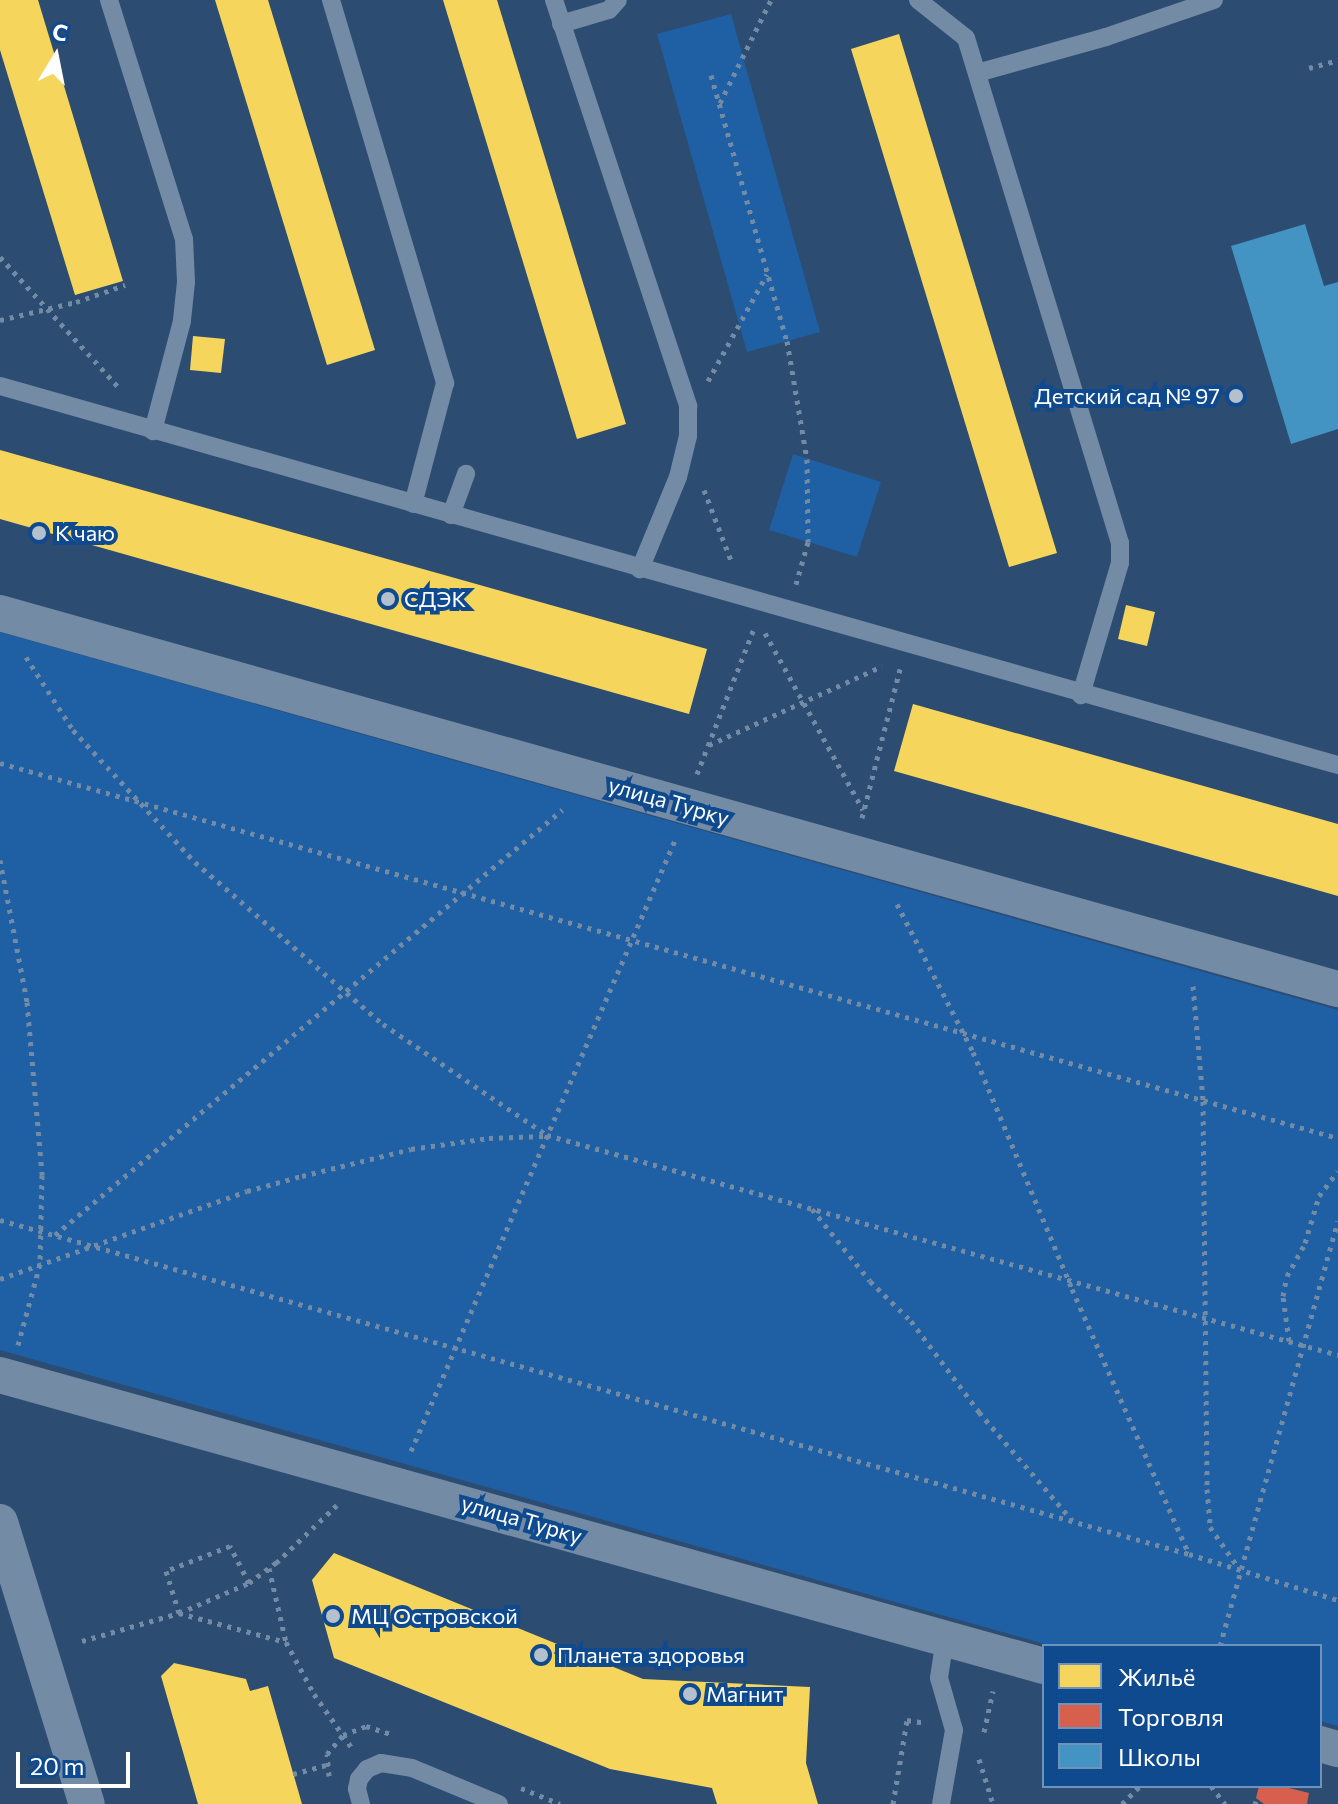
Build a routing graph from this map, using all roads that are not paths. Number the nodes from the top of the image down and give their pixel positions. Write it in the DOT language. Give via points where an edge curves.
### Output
graph roads {
  1 [pos="109,0"];
  2 [pos="331,0"];
  3 [pos="554,0"];
  4 [pos="618,0"];
  5 [pos="918,0"];
  6 [pos="1214,0"];
  7 [pos="561,24"];
  8 [pos="977,73"];
  9 [pos="0,386"];
  10 [pos="153,431"];
  11 [pos="466,474"];
  12 [pos="413,504"];
  13 [pos="451,515"];
  14 [pos="640,569"];
  15 [pos="3,614"];
  16 [pos="1081,695"];
  17 [pos="1338,765"];
  18 [pos="1338,989"];
  19 [pos="4,1376"];
  20 [pos="0,1522"];
  21 [pos="945,1638"];
  22 [pos="1042,1665"];
  23 [pos="87,1804"];
  24 [pos="361,1804"];
  25 [pos="499,1804"];
  26 [pos="941,1804"];
  1 -- 10 [label="lane" via="184,239 182,321"];
  2 -- 12 [label="lane" via="445,383"];
  3 -- 7 [label="lane"];
  4 -- 7 [label="lane" via="609,10"];
  5 -- 8 [label="lane" via="966,38"];
  6 -- 8 [label="lane"];
  7 -- 14 [label="lane" via="688,406 684,456"];
  8 -- 16 [label="lane" via="1120,543 1120,563"];
  9 -- 10 [label="lane"];
  10 -- 12 [label="lane"];
  11 -- 13 [label="lane"];
  12 -- 13 [label="lane"];
  13 -- 14 [label="lane"];
  14 -- 16 [label="lane" via="904,650"];
  15 -- 18 [label="street, улица Турку"];
  16 -- 17 [label="lane"];
  19 -- 21 [label="street, улица Турку"];
  20 -- 23 [label="street"];
  21 -- 22 [label="street, улица Турку"];
  21 -- 26 [label="lane" via="939,1678 954,1730"];
  24 -- 25 [label="lane" via="357,1789 367,1769 381,1763 412,1768"];
}
